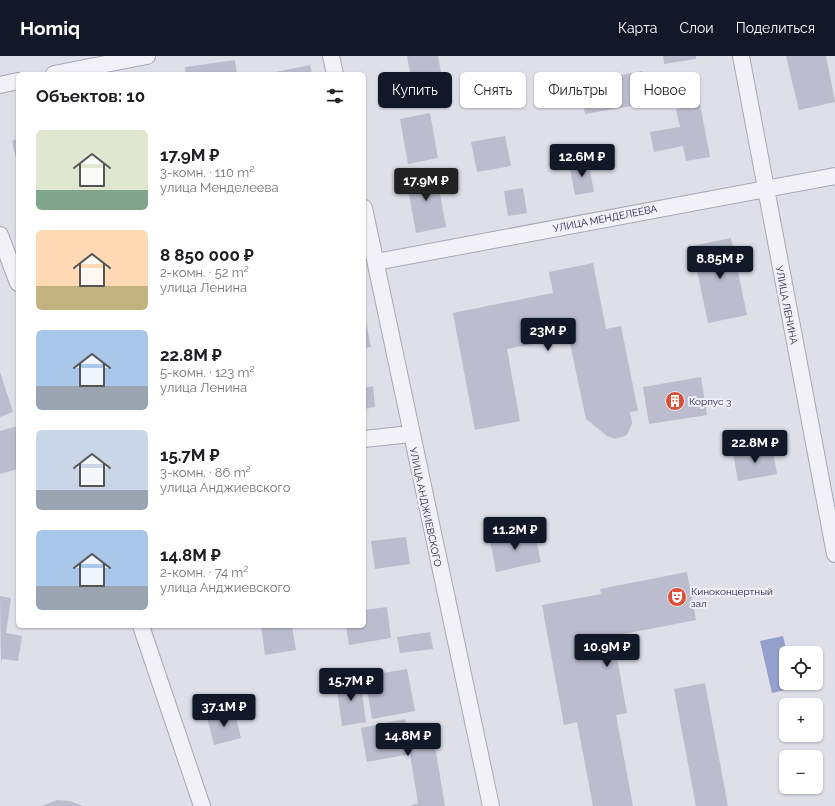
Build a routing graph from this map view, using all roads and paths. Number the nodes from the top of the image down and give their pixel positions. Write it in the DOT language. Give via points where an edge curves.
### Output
graph roads {
  1 [pos="147,56"];
  2 [pos="331,56"];
  3 [pos="741,56"];
  4 [pos="64,72"];
  5 [pos="335,72"];
  6 [pos="16,81"];
  7 [pos="0,85"];
  8 [pos="835,176"];
  9 [pos="765,188"];
  10 [pos="366,217"];
  11 [pos="0,235"];
  12 [pos="376,262"];
  13 [pos="16,278"];
  14 [pos="411,434"];
  15 [pos="366,439"];
  16 [pos="835,554"];
  17 [pos="142,628"];
  18 [pos="202,806"];
  19 [pos="491,806"];
  1 -- 4 [label="street"];
  2 -- 5 [label="street"];
  3 -- 9 [label="street, УЛИЦА ЛЕНИНА"];
  6 -- 7 [label="street"];
  8 -- 9 [label="street, УЛИЦА МЕНДЕЛЕЕВА"];
  9 -- 12 [label="street, УЛИЦА МЕНДЕЛЕЕВА"];
  9 -- 16 [label="street, УЛИЦА ЛЕНИНА"];
  10 -- 12 [label="street, УЛИЦА АНДЖИЕВСКОГО"];
  11 -- 13 [label="street"];
  12 -- 14 [label="street, УЛИЦА АНДЖИЕВСКОГО"];
  14 -- 15 [label="street"];
  14 -- 19 [label="street, УЛИЦА АНДЖИЕВСКОГО"];
  17 -- 18 [label="street"];
}
